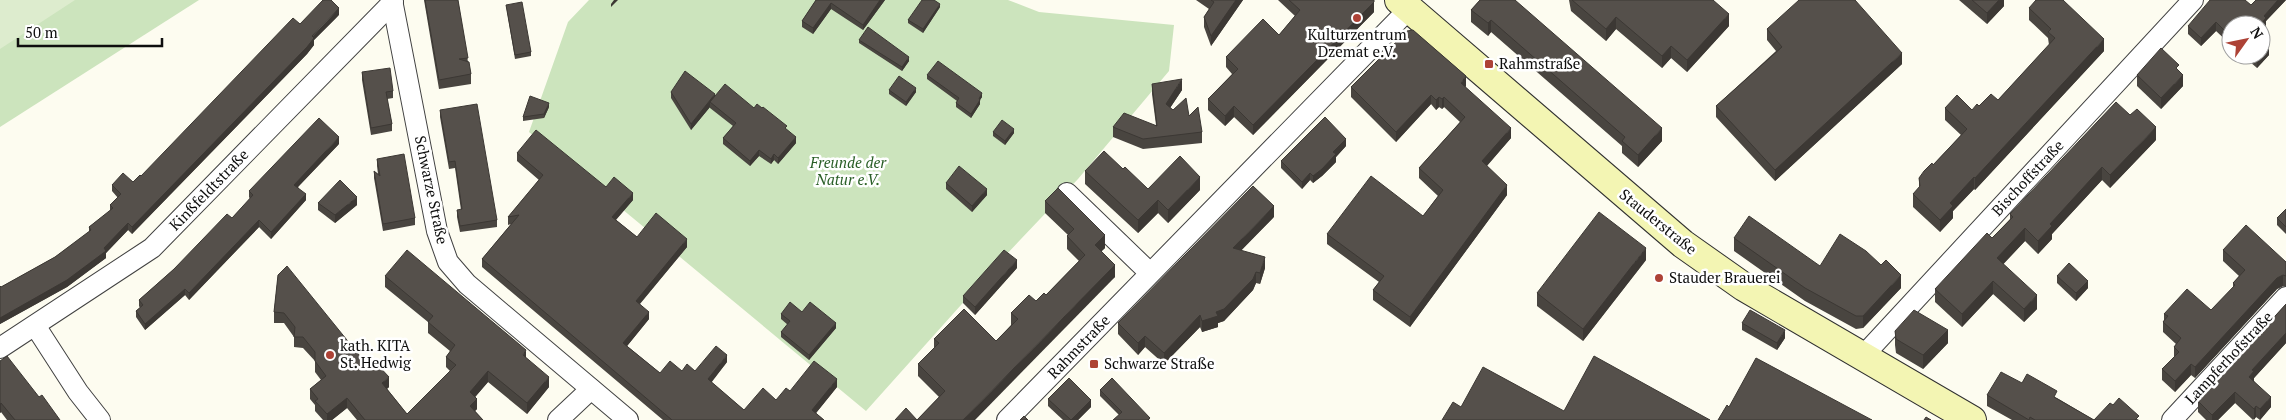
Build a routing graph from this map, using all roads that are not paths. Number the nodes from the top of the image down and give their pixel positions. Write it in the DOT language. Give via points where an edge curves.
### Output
graph roads {
  1 [pos="2193,0"];
  2 [pos="393,1"];
  3 [pos="1404,4"];
  4 [pos="1067,194"];
  5 [pos="1150,273"];
  6 [pos="2286,297"];
  7 [pos="36,327"];
  8 [pos="0,348"];
  9 [pos="1864,356"];
  10 [pos="591,389"];
  11 [pos="100,420"];
  12 [pos="558,420"];
  13 [pos="628,420"];
  14 [pos="1007,420"];
  15 [pos="1972,420"];
  16 [pos="2172,420"];
  1 -- 9 [label="street, Bischoffstraße"];
  2 -- 7 [label="street, Kinßfeldtstraße" via="152,248"];
  2 -- 10 [label="street, Schwarze Straße" via="437,232 448,262 467,284"];
  3 -- 5 [label="street, Rahmstraße"];
  3 -- 9 [label="main road, Stauderstraße" via="1683,244 1744,287"];
  4 -- 5 [label="street"];
  5 -- 14 [label="street, Rahmstraße"];
  6 -- 16 [label="street, Lampferhofstraße"];
  7 -- 8 [label="street, Kinßfeldtstraße"];
  7 -- 11 [label="street"];
  9 -- 15 [label="main road, Stauderstraße"];
  10 -- 12 [label="street"];
  10 -- 13 [label="street, Schwarze Straße"];
}
